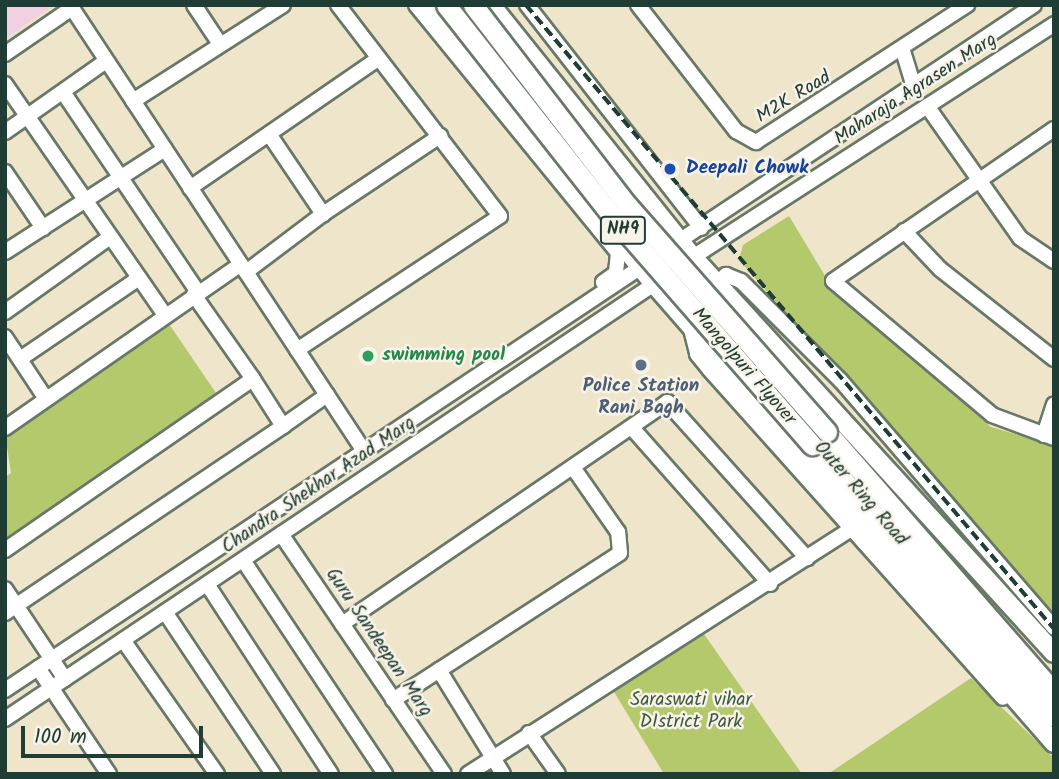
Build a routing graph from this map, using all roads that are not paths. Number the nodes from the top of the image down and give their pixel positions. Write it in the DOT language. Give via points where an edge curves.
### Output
graph roads {
  1 [pos="194,5"];
  2 [pos="283,5"];
  3 [pos="338,5"];
  4 [pos="416,5"];
  5 [pos="431,5"];
  6 [pos="446,5"];
  7 [pos="473,5"];
  8 [pos="491,5"];
  9 [pos="527,5"];
  10 [pos="638,5"];
  11 [pos="1034,5"];
  12 [pos="71,7"];
  13 [pos="957,8"];
  14 [pos="1054,24"];
  15 [pos="220,44"];
  16 [pos="903,51"];
  17 [pos="529,52"];
  18 [pos="5,54"];
  19 [pos="379,58"];
  20 [pos="106,61"];
  21 [pos="491,82"];
  22 [pos="5,84"];
  23 [pos="914,86"];
  24 [pos="63,92"];
  25 [pos="133,101"];
  26 [pos="927,106"];
  27 [pos="28,117"];
  28 [pos="1054,129"];
  29 [pos="5,132"];
  30 [pos="269,134"];
  31 [pos="440,136"];
  32 [pos="165,149"];
  33 [pos="805,158"];
  34 [pos="818,177"];
  35 [pos="121,178"];
  36 [pos="979,180"];
  37 [pos="8,181"];
  38 [pos="190,188"];
  39 [pos="85,200"];
  40 [pos="323,214"];
  41 [pos="43,228"];
  42 [pos="701,228"];
  43 [pos="904,231"];
  44 [pos="110,237"];
  45 [pos="679,241"];
  46 [pos="5,252"];
  47 [pos="693,257"];
  48 [pos="1054,261"];
  49 [pos="641,267"];
  50 [pos="243,268"];
  51 [pos="139,278"];
  52 [pos="654,284"];
  53 [pos="717,284"];
  54 [pos="196,293"];
  55 [pos="5,312"];
  56 [pos="164,315"];
  57 [pos="566,319"];
  58 [pos="690,325"];
  59 [pos="548,331"];
  60 [pos="5,337"];
  61 [pos="576,337"];
  62 [pos="768,342"];
  63 [pos="298,350"];
  64 [pos="20,359"];
  65 [pos="1054,359"];
  66 [pos="731,374"];
  67 [pos="253,379"];
  68 [pos="327,395"];
  69 [pos="46,399"];
  70 [pos="1054,405"];
  71 [pos="7,423"];
  72 [pos="283,426"];
  73 [pos="633,429"];
  74 [pos="1049,437"];
  75 [pos="364,451"];
  76 [pos="574,469"];
  77 [pos="851,529"];
  78 [pos="281,534"];
  79 [pos="5,550"];
  80 [pos="807,558"];
  81 [pos="243,560"];
  82 [pos="207,584"];
  83 [pos="769,584"];
  84 [pos="5,589"];
  85 [pos="11,609"];
  86 [pos="165,612"];
  87 [pos="342,624"];
  88 [pos="1054,628"];
  89 [pos="122,640"];
  90 [pos="1054,653"];
  91 [pos="52,659"];
  92 [pos="38,668"];
  93 [pos="439,670"];
  94 [pos="65,679"];
  95 [pos="51,688"];
  96 [pos="5,690"];
  97 [pos="1054,692"];
  98 [pos="393,700"];
  99 [pos="1054,717"];
  100 [pos="5,719"];
  101 [pos="529,733"];
  102 [pos="1054,743"];
  103 [pos="1054,753"];
  104 [pos="493,758"];
  105 [pos="107,773"];
  106 [pos="217,774"];
  107 [pos="274,774"];
  108 [pos="331,774"];
  109 [pos="385,774"];
  110 [pos="444,774"];
  111 [pos="468,774"];
  112 [pos="503,774"];
  113 [pos="558,774"];
  1 -- 15 [label="street"];
  2 -- 15 [label="street"];
  3 -- 19 [label="street"];
  4 -- 59 [label="street" via="618,253 617,273 555,317"];
  5 -- 21 [label="main road, Outer Ring Road"];
  6 -- 99 [label="highway, Mangolpuri Flyover / NH9, bridge" via="612,218"];
  7 -- 97 [label="highway, Mangolpuri Flyover / NH9, bridge" via="628,206"];
  8 -- 17 [label="main road, Outer Ring Road"];
  9 -- 42 [label="street"];
  10 -- 16 [label="street, M2K Road" via="736,131 756,142"];
  11 -- 23 [label="street, Maharaja Agrasen Marg"];
  12 -- 18 [label="street"];
  12 -- 20 [label="street"];
  13 -- 16 [label="street, M2K Road"];
  14 -- 26 [label="street, Maharaja Agrasen Marg"];
  15 -- 25 [label="street"];
  16 -- 23 [label="street"];
  17 -- 21 [label="main road"];
  17 -- 45 [label="main road, Outer Ring Road"];
  19 -- 30 [label="street"];
  19 -- 31 [label="street"];
  20 -- 24 [label="street"];
  20 -- 25 [label="street"];
  21 -- 49 [label="main road, Outer Ring Road"];
  22 -- 27 [label="street"];
  23 -- 33 [label="street, Maharaja Agrasen Marg"];
  24 -- 27 [label="street"];
  24 -- 35 [label="street"];
  25 -- 32 [label="street"];
  26 -- 34 [label="street, Maharaja Agrasen Marg"];
  26 -- 36 [label="street"];
  27 -- 29 [label="street"];
  27 -- 39 [label="street"];
  28 -- 36 [label="street"];
  30 -- 38 [label="street"];
  30 -- 40 [label="street"];
  31 -- 40 [label="street"];
  31 -- 63 [label="street" via="500,216"];
  32 -- 35 [label="street"];
  32 -- 38 [label="street"];
  33 -- 34 [label="street"];
  33 -- 42 [label="street, Maharaja Agrasen Marg"];
  34 -- 47 [label="street, Maharaja Agrasen Marg"];
  35 -- 39 [label="street"];
  35 -- 54 [label="street"];
  36 -- 43 [label="street"];
  36 -- 48 [label="street" via="1020,238"];
  37 -- 41 [label="street"];
  38 -- 50 [label="street"];
  39 -- 41 [label="street"];
  39 -- 44 [label="street"];
  40 -- 50 [label="street"];
  41 -- 46 [label="street"];
  42 -- 45 [label="street, Maharaja Agrasen Marg"];
  43 -- 65 [label="street" via="950,278"];
  43 -- 74 [label="street" via="832,281 992,415"];
  44 -- 51 [label="street"];
  44 -- 55 [label="street"];
  45 -- 47 [label="main road, Outer Ring Road"];
  47 -- 53 [label="main road, Outer Ring Road"];
  49 -- 52 [label="main road, Outer Ring Road"];
  49 -- 57 [label="street, Chandra Shekhar Azad Marg"];
  50 -- 54 [label="street"];
  50 -- 63 [label="street"];
  51 -- 56 [label="street"];
  51 -- 64 [label="street"];
  52 -- 58 [label="main road, Outer Ring Road"];
  52 -- 61 [label="street, Chandra Shekhar Azad Marg"];
  53 -- 62 [label="main road, Outer Ring Road"];
  53 -- 88 [label="street" via="726,275 741,281 841,381"];
  54 -- 56 [label="street"];
  54 -- 67 [label="street"];
  56 -- 69 [label="street"];
  57 -- 59 [label="street, Chandra Shekhar Azad Marg"];
  57 -- 61 [label="street"];
  58 -- 66 [label="main road, Outer Ring Road"];
  58 -- 77 [label="street" via="697,354"];
  59 -- 75 [label="street, Chandra Shekhar Azad Marg"];
  60 -- 64 [label="street"];
  61 -- 78 [label="street, Chandra Shekhar Azad Marg"];
  62 -- 66 [label="main road" via="762,366"];
  62 -- 90 [label="main road, Outer Ring Road"];
  63 -- 68 [label="street"];
  64 -- 69 [label="street"];
  66 -- 102 [label="main road, Outer Ring Road"];
  67 -- 72 [label="street"];
  67 -- 79 [label="street"];
  68 -- 72 [label="street"];
  68 -- 75 [label="street"];
  69 -- 71 [label="street"];
  70 -- 74 [label="street"];
  72 -- 85 [label="street"];
  73 -- 76 [label="street"];
  73 -- 80 [label="street" via="667,402"];
  73 -- 83 [label="street"];
  75 -- 91 [label="street, Chandra Shekhar Azad Marg"];
  76 -- 87 [label="street"];
  76 -- 93 [label="street" via="618,532 620,553"];
  77 -- 80 [label="street"];
  77 -- 103 [label="street"];
  78 -- 81 [label="street, Chandra Shekhar Azad Marg"];
  78 -- 87 [label="street, Guru Sandeepan Marg"];
  80 -- 83 [label="street"];
  81 -- 82 [label="street, Chandra Shekhar Azad Marg"];
  81 -- 109 [label="street"];
  82 -- 86 [label="street, Chandra Shekhar Azad Marg"];
  82 -- 108 [label="street"];
  83 -- 101 [label="street"];
  84 -- 85 [label="street"];
  85 -- 91 [label="street"];
  86 -- 89 [label="street, Chandra Shekhar Azad Marg"];
  86 -- 107 [label="street"];
  87 -- 98 [label="street, Guru Sandeepan Marg"];
  89 -- 94 [label="street, Chandra Shekhar Azad Marg"];
  89 -- 106 [label="street"];
  91 -- 92 [label="street, Chandra Shekhar Azad Marg"];
  91 -- 94 [label="street"];
  92 -- 95 [label="street"];
  92 -- 96 [label="street, Chandra Shekhar Azad Marg"];
  93 -- 98 [label="street"];
  93 -- 104 [label="street"];
  94 -- 95 [label="street, Chandra Shekhar Azad Marg"];
  95 -- 100 [label="street, Chandra Shekhar Azad Marg"];
  95 -- 105 [label="street"];
  98 -- 110 [label="street, Guru Sandeepan Marg"];
  101 -- 104 [label="street"];
  101 -- 113 [label="street"];
  104 -- 111 [label="street"];
  104 -- 112 [label="street"];
}
